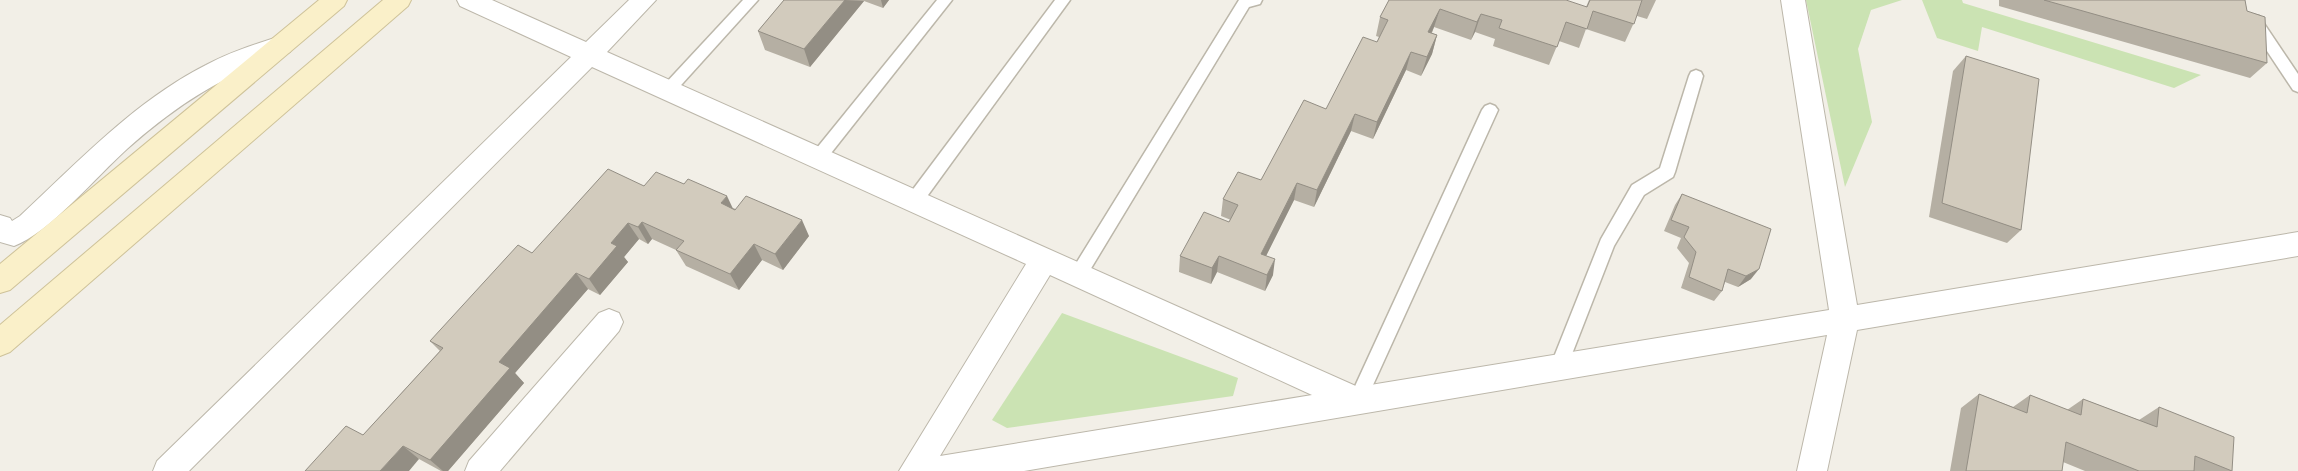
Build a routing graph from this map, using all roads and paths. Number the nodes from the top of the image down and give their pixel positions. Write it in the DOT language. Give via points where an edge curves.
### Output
graph roads {
  1 [pos="335,0"];
  2 [pos="400,0"];
  3 [pos="469,0"];
  4 [pos="644,0"];
  5 [pos="751,0"];
  6 [pos="945,0"];
  7 [pos="1063,0"];
  8 [pos="1255,0"];
  9 [pos="1793,0"];
  10 [pos="2247,11"];
  11 [pos="281,45"];
  12 [pos="590,55"];
  13 [pos="1696,76"];
  14 [pos="2298,86"];
  15 [pos="668,90"];
  16 [pos="1490,110"];
  17 [pos="818,158"];
  18 [pos="914,201"];
  19 [pos="0,226"];
  20 [pos="2298,244"];
  21 [pos="1044,260"];
  22 [pos="1078,275"];
  23 [pos="0,281"];
  24 [pos="1845,320"];
  25 [pos="609,322"];
  26 [pos="0,343"];
  27 [pos="1560,367"];
  28 [pos="1357,401"];
  29 [pos="168,471"];
  30 [pos="480,471"];
  31 [pos="914,471"];
  32 [pos="938,471"];
  33 [pos="1812,471"];
  1 -- 11 [label="main road"];
  2 -- 26 [label="main road"];
  3 -- 12 [label="street"];
  4 -- 12 [label="street"];
  5 -- 15 [label="lane"];
  6 -- 17 [label="lane"];
  7 -- 18 [label="lane"];
  8 -- 22 [label="lane" via="1244,3"];
  9 -- 24 [label="street"];
  10 -- 14 [label="lane"];
  11 -- 19 [label="street" via="213,72 170,100 127,134 30,224 14,234 4,232"];
  11 -- 23 [label="main road"];
  12 -- 15 [label="street"];
  12 -- 29 [label="street"];
  13 -- 27 [label="lane" via="1667,172 1638,190 1607,244"];
  15 -- 17 [label="street"];
  16 -- 28 [label="lane"];
  17 -- 18 [label="street"];
  18 -- 21 [label="street"];
  20 -- 24 [label="street"];
  21 -- 22 [label="street"];
  21 -- 31 [label="street"];
  22 -- 28 [label="street"];
  24 -- 27 [label="street"];
  24 -- 33 [label="street"];
  25 -- 30 [label="street"];
  27 -- 28 [label="street"];
  28 -- 32 [label="street"];
}
